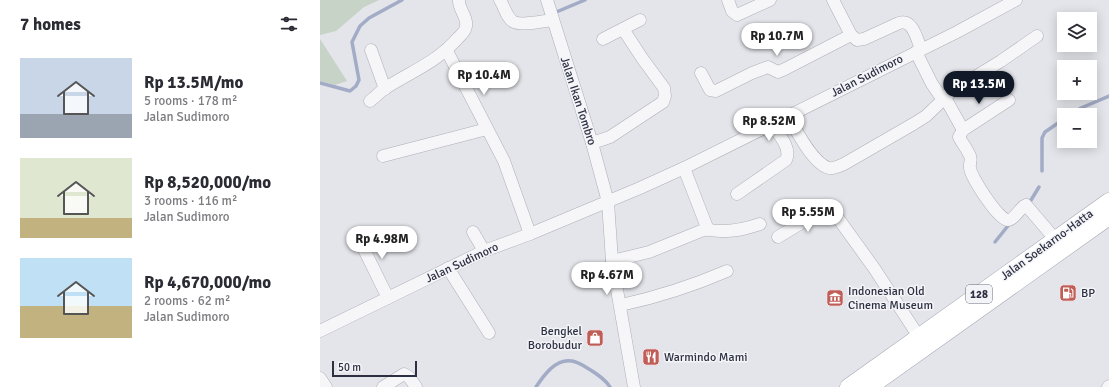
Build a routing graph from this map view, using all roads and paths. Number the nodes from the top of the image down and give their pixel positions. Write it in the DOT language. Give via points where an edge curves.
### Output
graph roads {
  1 [pos="459,0"];
  2 [pos="500,0"];
  3 [pos="547,0"];
  4 [pos="728,0"];
  5 [pos="770,0"];
  6 [pos="833,0"];
  7 [pos="1016,0"];
  8 [pos="553,20"];
  9 [pos="640,20"];
  10 [pos="623,29"];
  11 [pos="851,35"];
  12 [pos="1037,36"];
  13 [pos="604,39"];
  14 [pos="371,50"];
  15 [pos="919,50"];
  16 [pos="446,51"];
  17 [pos="701,73"];
  18 [pos="385,89"];
  19 [pos="944,100"];
  20 [pos="1010,100"];
  21 [pos="370,101"];
  22 [pos="788,116"];
  23 [pos="772,124"];
  24 [pos="487,129"];
  25 [pos="963,130"];
  26 [pos="592,143"];
  27 [pos="383,156"];
  28 [pos="684,168"];
  29 [pos="737,194"];
  30 [pos="1109,201"];
  31 [pos="608,202"];
  32 [pos="1109,217"];
  33 [pos="760,224"];
  34 [pos="708,230"];
  35 [pos="473,232"];
  36 [pos="356,233"];
  37 [pos="530,234"];
  38 [pos="778,237"];
  39 [pos="1056,240"];
  40 [pos="484,251"];
  41 [pos="612,261"];
  42 [pos="448,268"];
  43 [pos="727,271"];
  44 [pos="388,298"];
  45 [pos="621,306"];
  46 [pos="320,331"];
  47 [pos="489,333"];
  48 [pos="919,336"];
  49 [pos="320,378"];
  50 [pos="326,387"];
  51 [pos="383,387"];
  52 [pos="416,387"];
  53 [pos="634,387"];
  54 [pos="848,387"];
  55 [pos="870,387"];
  1 -- 16 [label="street" via="466,27"];
  2 -- 8 [label="street" via="514,22 523,24"];
  3 -- 8 [label="street, Jalan Ikan Tombro"];
  4 -- 5 [label="street" via="732,11 737,15"];
  6 -- 11 [label="street"];
  7 -- 15 [label="street, Jalan Sudimoro"];
  8 -- 26 [label="street, Jalan Ikan Tombro"];
  9 -- 10 [label="street"];
  10 -- 13 [label="street"];
  10 -- 26 [label="street" via="664,88 665,98 663,102 610,137"];
  11 -- 15 [label="street" via="861,40 905,22 911,25"];
  11 -- 17 [label="street" via="785,69 777,71 768,67 716,91 710,90"];
  12 -- 19 [label="street" via="1002,61 958,87"];
  14 -- 18 [label="street"];
  15 -- 19 [label="street" via="932,84"];
  15 -- 22 [label="street, Jalan Sudimoro"];
  16 -- 18 [label="street"];
  16 -- 24 [label="street"];
  18 -- 21 [label="street"];
  19 -- 22 [label="street" via="915,123 835,168 818,162"];
  19 -- 25 [label="street"];
  20 -- 25 [label="street"];
  22 -- 23 [label="street, Jalan Sudimoro"];
  23 -- 28 [label="street, Jalan Sudimoro"];
  23 -- 29 [label="street" via="788,149 788,157"];
  24 -- 27 [label="street"];
  24 -- 37 [label="street" via="502,157"];
  25 -- 39 [label="street" via="959,137 971,157 970,168 991,205 1003,218 1009,220 1024,206 1028,206"];
  26 -- 31 [label="street, Jalan Ikan Tombro"];
  28 -- 31 [label="street, Jalan Sudimoro"];
  28 -- 34 [label="street"];
  30 -- 39 [label="main road, Jalan Soekarno-Hatta / 128"];
  31 -- 37 [label="street, Jalan Sudimoro"];
  31 -- 41 [label="street"];
  32 -- 55 [label="main road, Jalan Soekarno-Hatta / 128"];
  33 -- 34 [label="street" via="731,231"];
  34 -- 41 [label="street" via="649,252"];
  35 -- 40 [label="street"];
  36 -- 44 [label="street"];
  37 -- 40 [label="street, Jalan Sudimoro"];
  38 -- 48 [label="street" via="830,207"];
  39 -- 48 [label="main road, Jalan Soekarno-Hatta / 128"];
  40 -- 42 [label="street, Jalan Sudimoro"];
  41 -- 45 [label="street"];
  42 -- 44 [label="street, Jalan Sudimoro"];
  42 -- 47 [label="street"];
  43 -- 45 [label="street" via="656,298"];
  44 -- 46 [label="street, Jalan Sudimoro"];
  45 -- 53 [label="street"];
  48 -- 54 [label="main road, Jalan Soekarno-Hatta / 128"];
  49 -- 50 [label="street"];
  51 -- 52 [label="street" via="404,374"];
}
